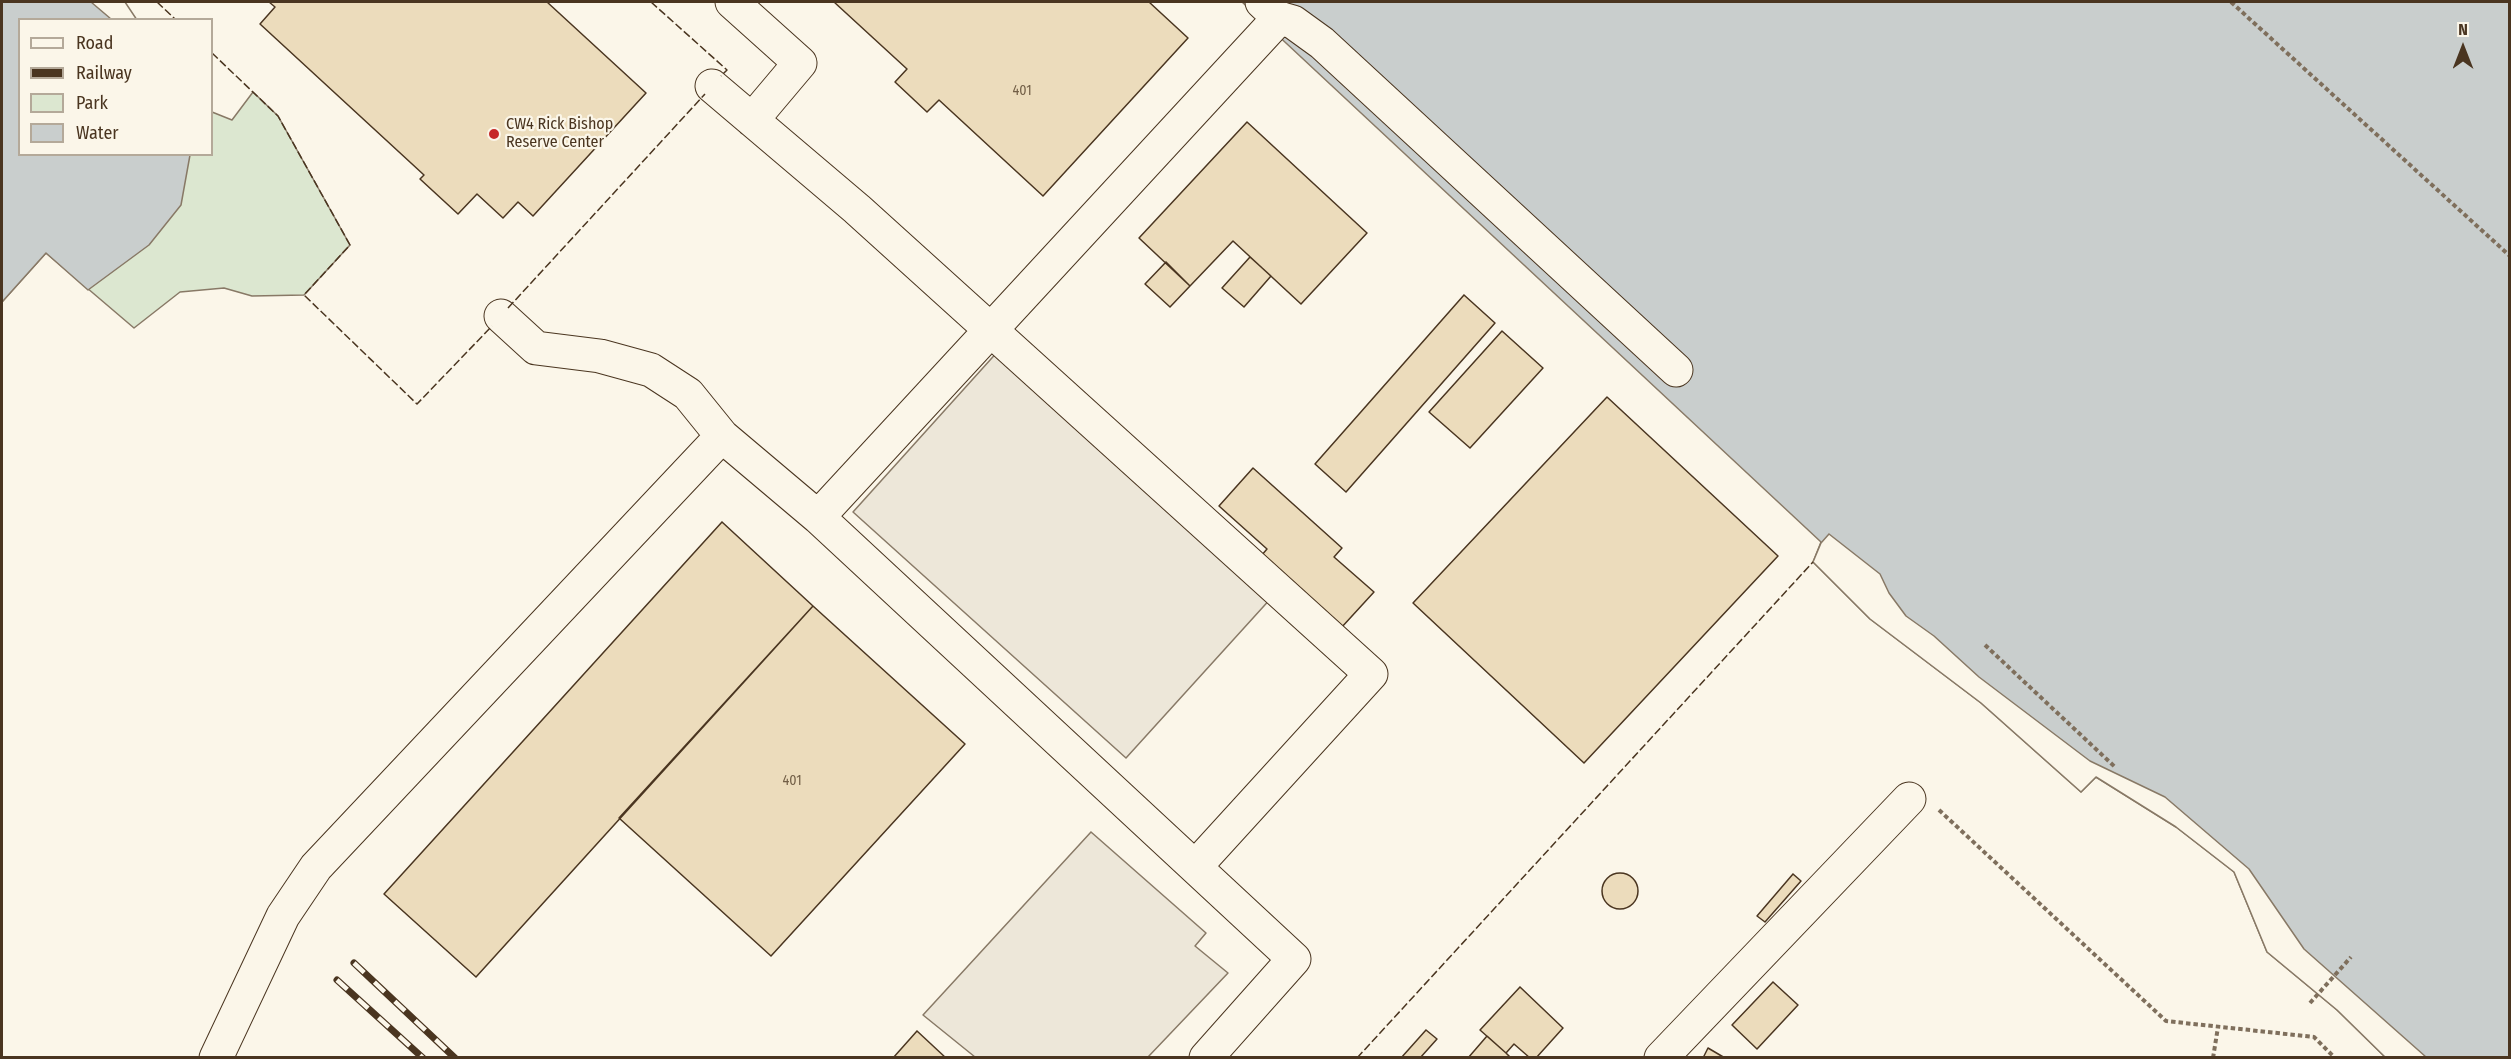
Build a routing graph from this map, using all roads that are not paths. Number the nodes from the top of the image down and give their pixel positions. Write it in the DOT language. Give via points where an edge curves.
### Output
graph roads {
  1 [pos="732,2"];
  2 [pos="1271,10"];
  3 [pos="712,86"];
  4 [pos="752,120"];
  5 [pos="501,316"];
  6 [pos="991,330"];
  7 [pos="1676,370"];
  8 [pos="722,436"];
  9 [pos="818,517"];
  10 [pos="1909,799"];
  11 [pos="1195,867"];
  12 [pos="216,1058"];
  13 [pos="1206,1058"];
  14 [pos="1660,1058"];
  1 -- 4 [label="lane" via="800,63"];
  2 -- 6 [label="lane"];
  2 -- 7 [label="lane" via="1322,43"];
  3 -- 4 [label="lane"];
  4 -- 6 [label="lane"];
  5 -- 8 [label="lane" via="536,348 600,356 651,370 688,394"];
  6 -- 9 [label="lane"];
  6 -- 11 [label="lane" via="1371,674"];
  8 -- 9 [label="lane"];
  8 -- 12 [label="lane" via="316,867 283,916"];
  9 -- 11 [label="lane"];
  10 -- 14 [label="lane"];
  11 -- 13 [label="lane" via="1294,958"];
}
